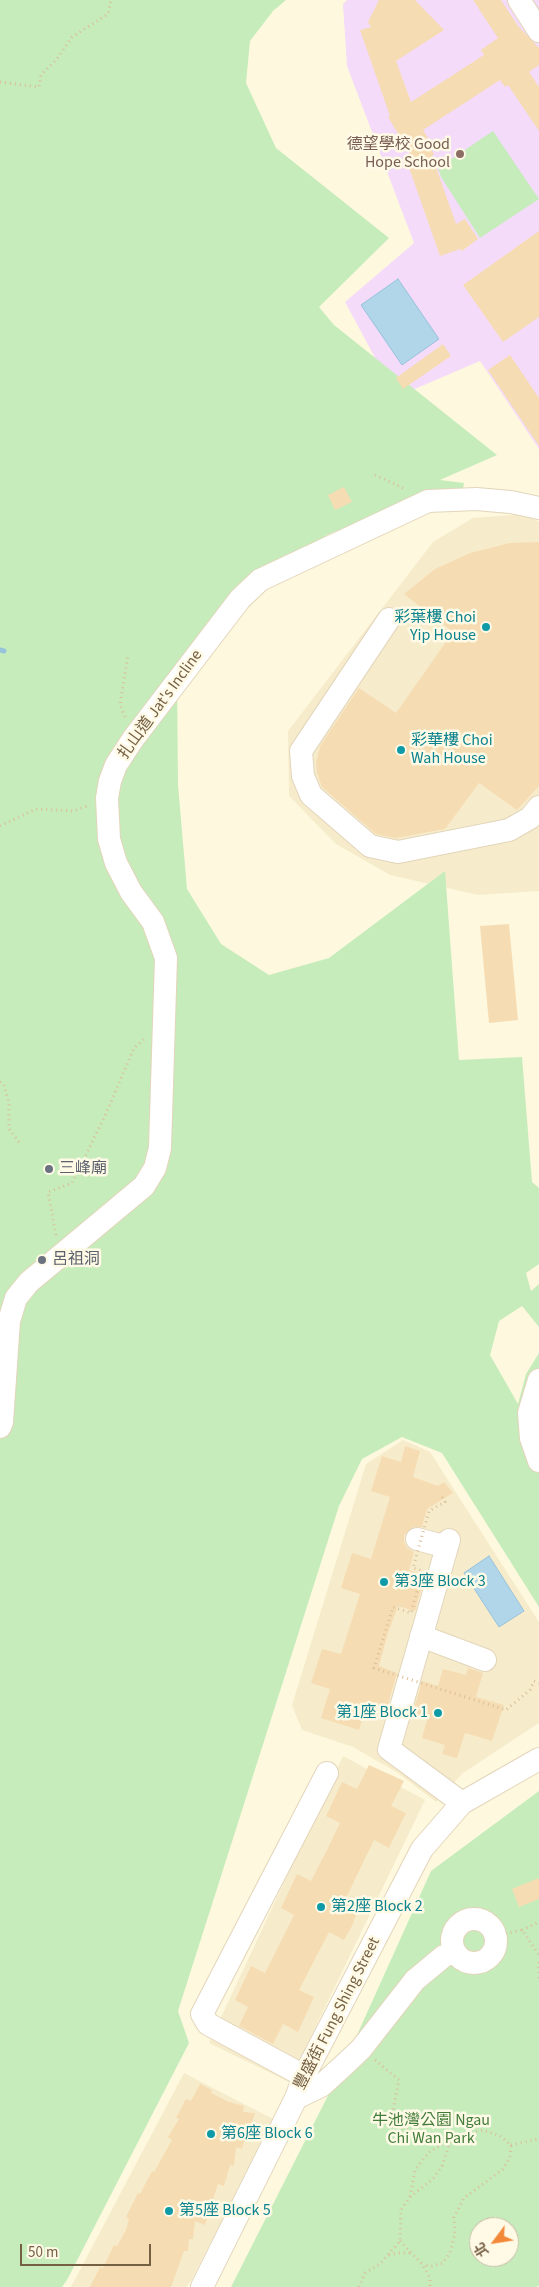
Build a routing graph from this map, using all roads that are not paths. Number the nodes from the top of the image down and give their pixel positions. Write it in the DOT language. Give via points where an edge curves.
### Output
graph roads {
  1 [pos="519,0"];
  2 [pos="539,31"];
  3 [pos="539,508"];
  4 [pos="389,619"];
  5 [pos="539,807"];
  6 [pos="539,1380"];
  7 [pos="0,1427"];
  8 [pos="539,1461"];
  9 [pos="417,1539"];
  10 [pos="421,1636"];
  11 [pos="485,1660"];
  12 [pos="539,1759"];
  13 [pos="327,1773"];
  14 [pos="462,1803"];
  15 [pos="455,1952"];
  16 [pos="304,2076"];
  17 [pos="296,2098"];
  18 [pos="202,2287"];
  1 -- 2 [label="street"];
  3 -- 7 [label="street, 扎山道 Jat's Incline" via="476,499 428,500 260,580 240,599 116,765 107,798 109,839 116,862 153,922 166,958 160,1148 155,1168 144,1186 61,1254 16,1298 9,1321"];
  4 -- 5 [label="street" via="301,751 303,776 311,795 370,846 398,852 509,830 530,818"];
  6 -- 8 [label="street" via="529,1413 531,1438"];
  9 -- 10 [label="street" via="448,1544"];
  10 -- 11 [label="street"];
  10 -- 14 [label="street" via="389,1749"];
  12 -- 14 [label="street, 豐盛街 Fung Shing Street"];
  13 -- 16 [label="street" via="202,2014 208,2024"];
  14 -- 16 [label="street, 豐盛街 Fung Shing Street" via="422,1849"];
  15 -- 15 [label="street" via="455,1930 466,1920 488,1923 496,1936 491,1956 479,1962 465,1961"];
  15 -- 17 [label="street" via="444,1956 415,1980 361,2049 343,2066 321,2086"];
  16 -- 17 [label="street, 豐盛街 Fung Shing Street"];
  17 -- 18 [label="street, 豐盛街 Fung Shing Street"];
}
